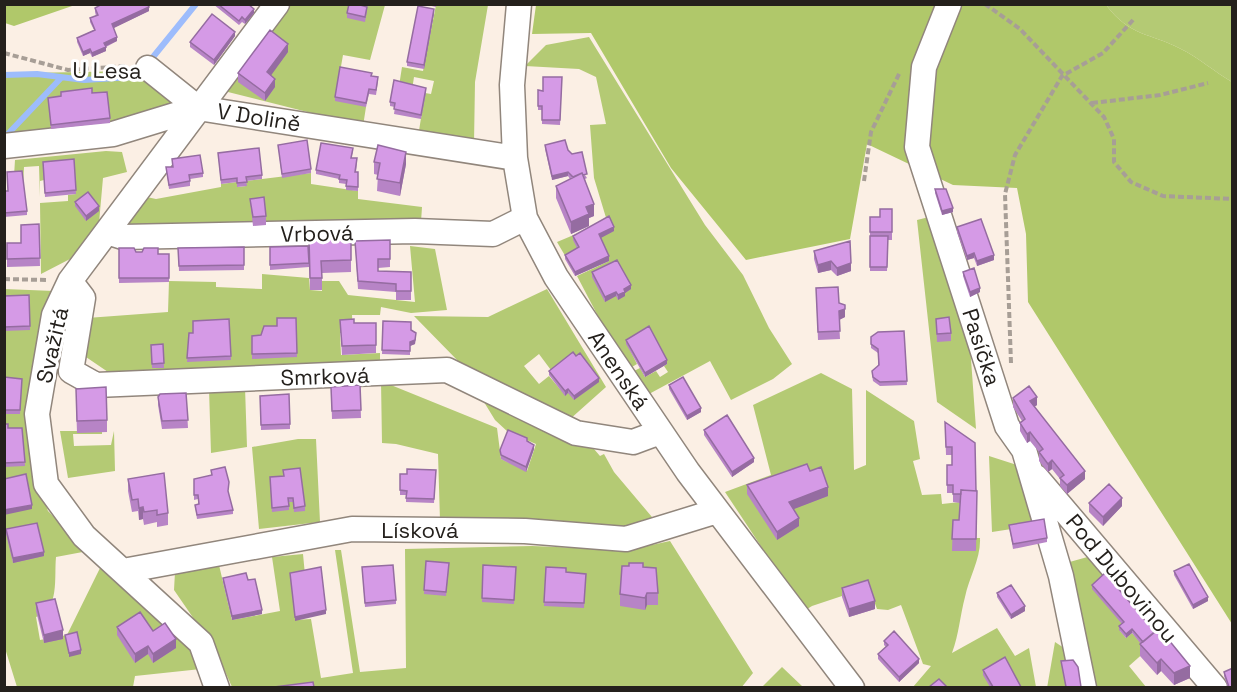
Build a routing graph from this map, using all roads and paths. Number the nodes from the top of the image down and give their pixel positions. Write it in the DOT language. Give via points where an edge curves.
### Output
graph roads {
  1 [pos="277,4"];
  2 [pos="519,4"];
  3 [pos="949,4"];
  4 [pos="985,4"];
  5 [pos="1133,20"];
  6 [pos="4,53"];
  7 [pos="148,68"];
  8 [pos="901,70"];
  9 [pos="1062,76"];
  10 [pos="1208,83"];
  11 [pos="1091,103"];
  12 [pos="198,108"];
  13 [pos="4,146"];
  14 [pos="515,158"];
  15 [pos="864,181"];
  16 [pos="1233,199"];
  17 [pos="525,218"];
  18 [pos="107,231"];
  19 [pos="4,279"];
  20 [pos="70,281"];
  21 [pos="1011,370"];
  22 [pos="660,432"];
  23 [pos="1030,470"];
  24 [pos="717,511"];
  25 [pos="123,571"];
  26 [pos="217,687"];
  27 [pos="852,687"];
  28 [pos="1084,687"];
  29 [pos="1215,687"];
  1 -- 12 [label="street, Svažitá"];
  2 -- 14 [label="street, Anenská" via="512,85"];
  3 -- 23 [label="street, Pasíčka" via="924,67 917,147 1007,426 1024,450"];
  4 -- 9 [label="path" via="1020,29"];
  5 -- 9 [label="path" via="1103,53"];
  6 -- 7 [label="path, U Lesa" via="68,70"];
  7 -- 12 [label="street, U Lesa"];
  8 -- 15 [label="path" via="870,132"];
  9 -- 11 [label="path"];
  9 -- 21 [label="path" via="1015,155 1005,194"];
  10 -- 11 [label="path" via="1160,95"];
  11 -- 16 [label="path" via="1104,117 1114,139 1114,162 1131,182 1163,196"];
  12 -- 13 [label="street, V Dolině" via="113,134"];
  12 -- 14 [label="street, V Dolině"];
  12 -- 18 [label="street, Svažitá"];
  14 -- 17 [label="street, Anenská"];
  17 -- 18 [label="street, Vrbová" via="493,234 415,231 123,237"];
  17 -- 22 [label="street, Anenská" via="556,277"];
  18 -- 20 [label="street, Svažitá"];
  19 -- 20 [label="path"];
  20 -- 22 [label="street, Smrková" via="82,298 71,371 96,385 447,370 576,433 633,442"];
  20 -- 25 [label="street, Svažitá" via="54,315 36,414 46,484 84,536"];
  22 -- 24 [label="street, Anenská"];
  23 -- 28 [label="street, Pasíčka" via="1061,576"];
  23 -- 29 [label="street, Pod Dubovinou"];
  24 -- 25 [label="street, Lísková" via="626,539 525,531 352,529"];
  24 -- 27 [label="street, Anenská"];
  25 -- 26 [label="street, Svažitá" via="201,643"];
}
